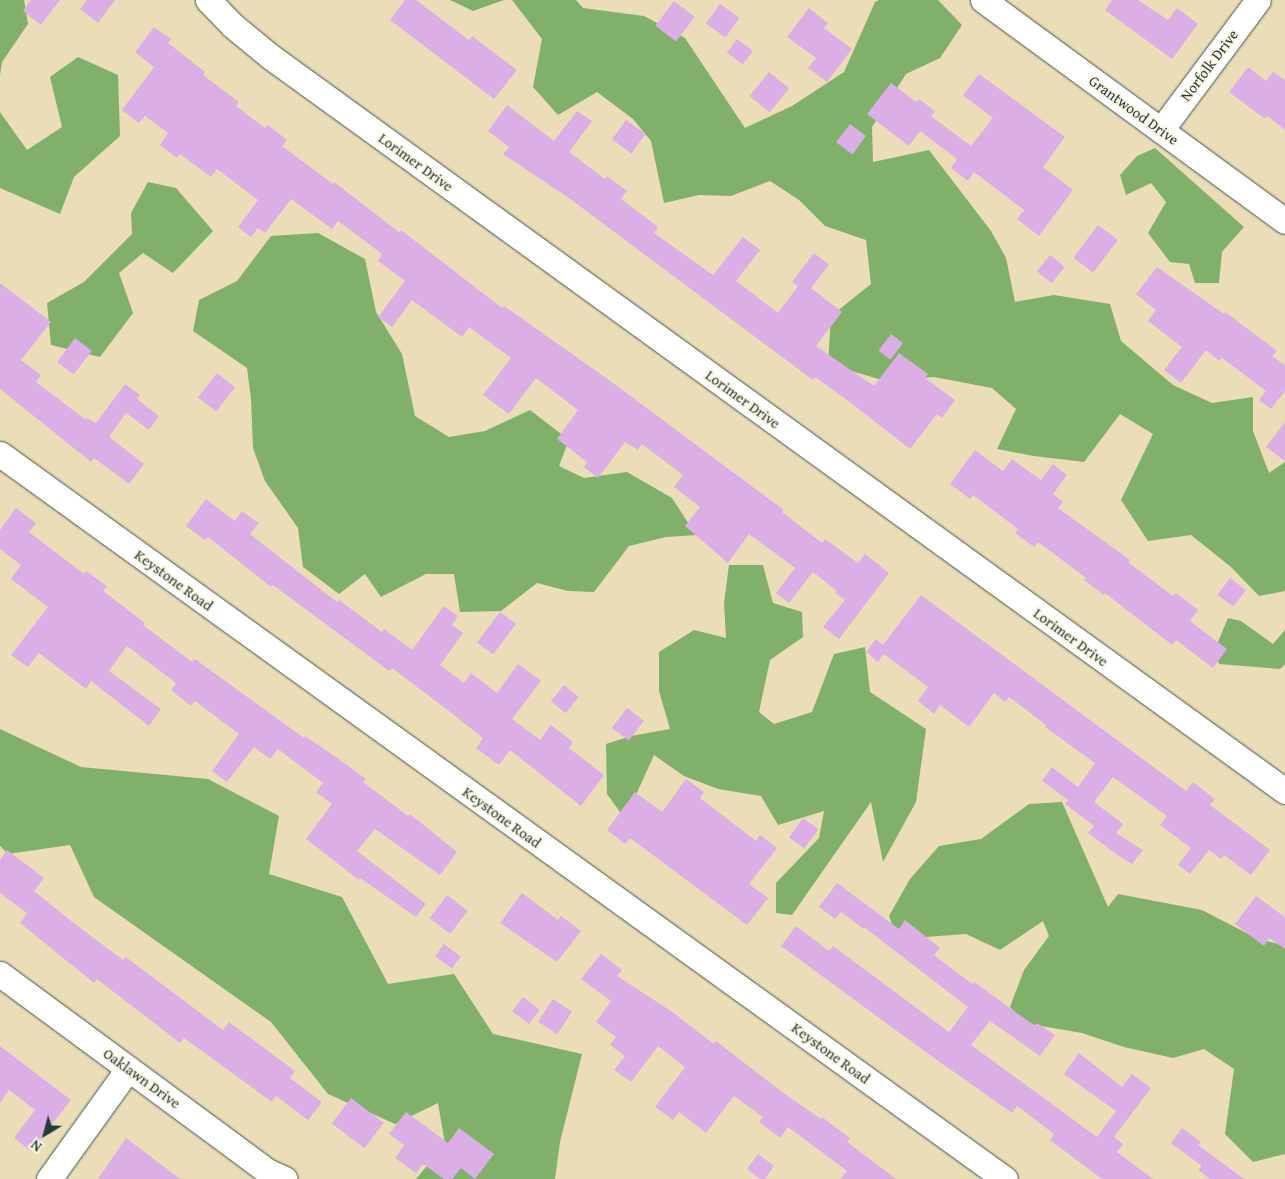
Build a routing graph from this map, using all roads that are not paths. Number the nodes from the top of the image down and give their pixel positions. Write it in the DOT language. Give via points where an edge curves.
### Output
graph roads {
  1 [pos="208,0"];
  2 [pos="983,0"];
  3 [pos="1258,0"];
  4 [pos="1161,130"];
  5 [pos="1285,221"];
  6 [pos="0,454"];
  7 [pos="1285,792"];
  8 [pos="0,974"];
  9 [pos="128,1069"];
  10 [pos="49,1179"];
  11 [pos="285,1179"];
  12 [pos="1005,1179"];
  1 -- 7 [label="street, Lorimer Drive" via="271,57"];
  2 -- 4 [label="street, Grantwood Drive"];
  3 -- 4 [label="street, Norfolk Drive"];
  4 -- 5 [label="street, Grantwood Drive"];
  6 -- 12 [label="street, Keystone Road"];
  8 -- 9 [label="street, Oaklawn Drive"];
  9 -- 10 [label="street"];
  9 -- 11 [label="street, Oaklawn Drive" via="270,1172"];
}
